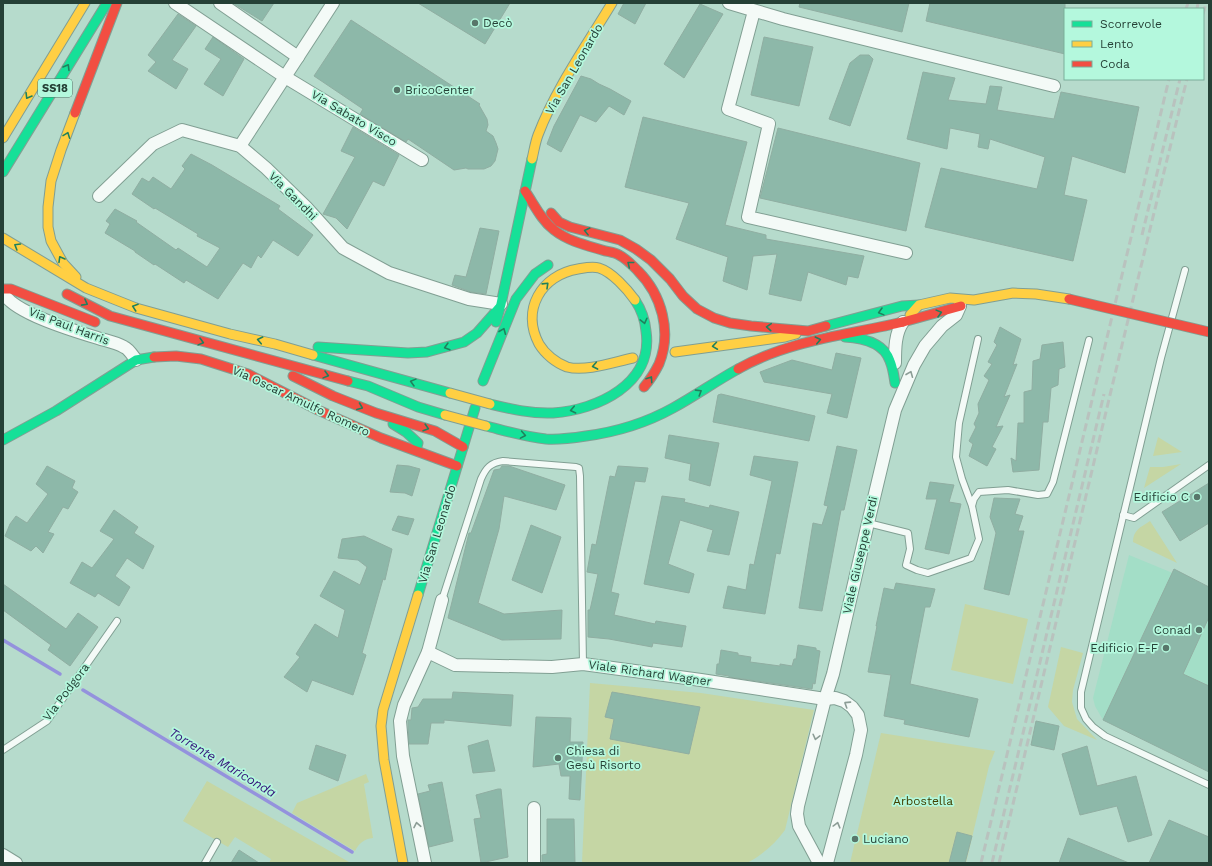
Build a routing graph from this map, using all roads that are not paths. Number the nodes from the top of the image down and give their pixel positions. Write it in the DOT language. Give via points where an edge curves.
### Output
graph roads {
  1 [pos="85,3"];
  2 [pos="107,3"];
  3 [pos="117,3"];
  4 [pos="175,3"];
  5 [pos="220,3"];
  6 [pos="333,3"];
  7 [pos="612,3"];
  8 [pos="729,3"];
  9 [pos="754,11"];
  10 [pos="298,57"];
  11 [pos="285,77"];
  12 [pos="1054,86"];
  13 [pos="528,132"];
  14 [pos="538,136"];
  15 [pos="3,138"];
  16 [pos="240,146"];
  17 [pos="422,160"];
  18 [pos="3,172"];
  19 [pos="528,173"];
  20 [pos="536,189"];
  21 [pos="525,192"];
  22 [pos="99,196"];
  23 [pos="548,208"];
  24 [pos="3,238"];
  25 [pos="906,253"];
  26 [pos="589,255"];
  27 [pos="609,261"];
  28 [pos="555,262"];
  29 [pos="624,270"];
  30 [pos="1185,270"];
  31 [pos="86,288"];
  32 [pos="6,290"];
  33 [pos="60,290"];
  34 [pos="974,300"];
  35 [pos="919,305"];
  36 [pos="500,306"];
  37 [pos="960,306"];
  38 [pos="904,322"];
  39 [pos="104,326"];
  40 [pos="125,330"];
  41 [pos="808,331"];
  42 [pos="163,332"];
  43 [pos="1209,332"];
  44 [pos="835,336"];
  45 [pos="978,339"];
  46 [pos="1089,340"];
  47 [pos="275,344"];
  48 [pos="675,352"];
  49 [pos="262,358"];
  50 [pos="633,358"];
  51 [pos="644,359"];
  52 [pos="136,360"];
  53 [pos="895,383"];
  54 [pos="481,388"];
  55 [pos="636,395"];
  56 [pos="895,410"];
  57 [pos="376,413"];
  58 [pos="486,422"];
  59 [pos="513,424"];
  60 [pos="3,440"];
  61 [pos="463,447"];
  62 [pos="416,450"];
  63 [pos="428,454"];
  64 [pos="1209,465"];
  65 [pos="458,466"];
  66 [pos="439,467"];
  67 [pos="445,478"];
  68 [pos="450,488"];
  69 [pos="972,506"];
  70 [pos="1123,515"];
  71 [pos="868,523"];
  72 [pos="442,600"];
  73 [pos="117,621"];
  74 [pos="428,652"];
  75 [pos="583,664"];
  76 [pos="825,699"];
  77 [pos="3,750"];
  78 [pos="1209,785"];
  79 [pos="534,808"];
  80 [pos="218,842"];
  81 [pos="3,855"];
  82 [pos="16,863"];
  83 [pos="205,863"];
  84 [pos="403,863"];
  85 [pos="425,863"];
  86 [pos="534,863"];
  87 [pos="819,863"];
  88 [pos="827,863"];
  1 -- 15 [label="main road, SS18, one-way"];
  18 -- 2 [label="main road, SS18, one-way"];
  31 -- 3 [label="main road, one-way" via="63,263 51,241 48,227 50,181"];
  4 -- 11 [label="street, Via Sabato Visco"];
  5 -- 10 [label="street"];
  6 -- 10 [label="street"];
  7 -- 14 [label="main road, Via San Leonardo" via="568,75"];
  8 -- 9 [label="street"];
  9 -- 12 [label="street"];
  9 -- 25 [label="street" via="728,109 769,124 748,217"];
  10 -- 11 [label="street"];
  11 -- 16 [label="street"];
  11 -- 17 [label="street, Via Sabato Visco"];
  13 -- 14 [label="main road"];
  14 -- 19 [label="main road, Via San Leonardo"];
  16 -- 22 [label="street, Via Gandhi" via="182,130 153,144"];
  16 -- 36 [label="street, Via Gandhi" via="306,207 343,248 389,273 469,299"];
  19 -- 20 [label="main road"];
  19 -- 21 [label="main road, Via San Leonardo"];
  21 -- 36 [label="main road, Via San Leonardo" via="519,204"];
  55 -- 21 [label="main road, one-way" via="645,387 655,371 666,336 665,322 657,295 649,282 626,260 614,253 575,242 553,229"];
  41 -- 23 [label="main road, one-way" via="751,326 714,318 697,309 651,260 636,249 620,240 559,222"];
  31 -- 24 [label="main road, one-way"];
  26 -- 27 [label="main road"];
  54 -- 28 [label="main road, one-way" via="516,299 535,274"];
  29 -- 51 [label="main road" via="634,277 652,306 654,334"];
  30 -- 70 [label="lane"];
  47 -- 31 [label="main road, one-way" via="136,308"];
  32 -- 39 [label="main road"];
  32 -- 52 [label="street, Via Paul Harris" via="5,296 10,301 32,315 125,347"];
  33 -- 42 [label="main road, one-way" via="110,316"];
  34 -- 35 [label="main road" via="950,298"];
  34 -- 37 [label="main road"];
  34 -- 43 [label="main road, bridge" via="1013,293 1069,298"];
  35 -- 38 [label="main road"];
  35 -- 41 [label="main road, one-way" via="902,306"];
  36 -- 47 [label="main road, one-way" via="477,333 464,342 427,352"];
  36 -- 54 [label="main road, Via San Leonardo"];
  38 -- 37 [label="main road, one-way"];
  56 -- 37 [label="street, Viale Giuseppe Verdi, one-way" via="925,346 956,314"];
  38 -- 44 [label="main road"];
  38 -- 53 [label="street, Viale Giuseppe Verdi" via="899,329 895,348"];
  40 -- 42 [label="main road"];
  41 -- 48 [label="main road, one-way" via="785,337"];
  42 -- 49 [label="main road, one-way"];
  44 -- 53 [label="main road" via="860,338 877,346 888,356"];
  58 -- 44 [label="main road, one-way" via="520,435 545,439 606,433 637,425 673,408 736,370 765,356"];
  45 -- 69 [label="lane" via="959,423 956,457"];
  46 -- 69 [label="lane" via="1053,482 1047,494 1008,490 979,492"];
  51 -- 47 [label="main road, one-way, bridge" via="640,370 630,382 613,395 576,409 540,413 521,412 490,404"];
  49 -- 57 [label="main road, one-way" via="333,396"];
  49 -- 58 [label="main road, one-way, bridge" via="368,386 418,407 446,411"];
  50 -- 51 [label="main road, one-way" via="584,368 567,367 553,360 536,339 533,326 534,301 542,287 555,276 586,267 601,269 618,280 638,304 644,316 647,342"];
  52 -- 60 [label="main road, Via Oscar Amulfo Romero" via="56,411"];
  52 -- 62 [label="main road, Via Oscar Amulfo Romero" via="176,356 214,363 248,374 318,410 381,438"];
  53 -- 56 [label="street, Viale Giuseppe Verdi"];
  54 -- 61 [label="main road, Via San Leonardo"];
  56 -- 71 [label="street, Viale Giuseppe Verdi"];
  57 -- 61 [label="main road, one-way" via="435,431"];
  57 -- 62 [label="main road" via="418,443"];
  58 -- 59 [label="main road"];
  61 -- 65 [label="main road, Via San Leonardo"];
  62 -- 63 [label="main road, Via Oscar Amulfo Romero"];
  63 -- 65 [label="main road, Via Oscar Amulfo Romero"];
  63 -- 66 [label="main road"];
  64 -- 70 [label="lane" via="1134,518"];
  65 -- 68 [label="main road, Via San Leonardo"];
  67 -- 68 [label="main road"];
  68 -- 84 [label="main road, Via San Leonardo" via="383,710 381,726 384,760"];
  69 -- 71 [label="lane" via="979,539 971,558 928,573 906,565 910,549 908,533"];
  70 -- 78 [label="lane" via="1081,692 1081,708 1086,719 1104,736"];
  71 -- 76 [label="street, Viale Giuseppe Verdi"];
  72 -- 74 [label="street"];
  72 -- 75 [label="lane" via="481,479 489,466 503,461 576,466 579,468 581,486"];
  73 -- 77 [label="lane, Via Podgora" via="47,721"];
  74 -- 75 [label="street, Viale Richard Wagner" via="454,665 552,667"];
  85 -- 74 [label="street, one-way" via="403,756 400,721 404,705"];
  75 -- 76 [label="street, Viale Richard Wagner"];
  76 -- 87 [label="street, Viale Giuseppe Verdi, one-way" via="797,814 802,833"];
  88 -- 76 [label="street, one-way" via="861,730 858,715 852,707 835,698"];
  79 -- 86 [label="street"];
  80 -- 83 [label="lane"];
  81 -- 82 [label="street"];
}
